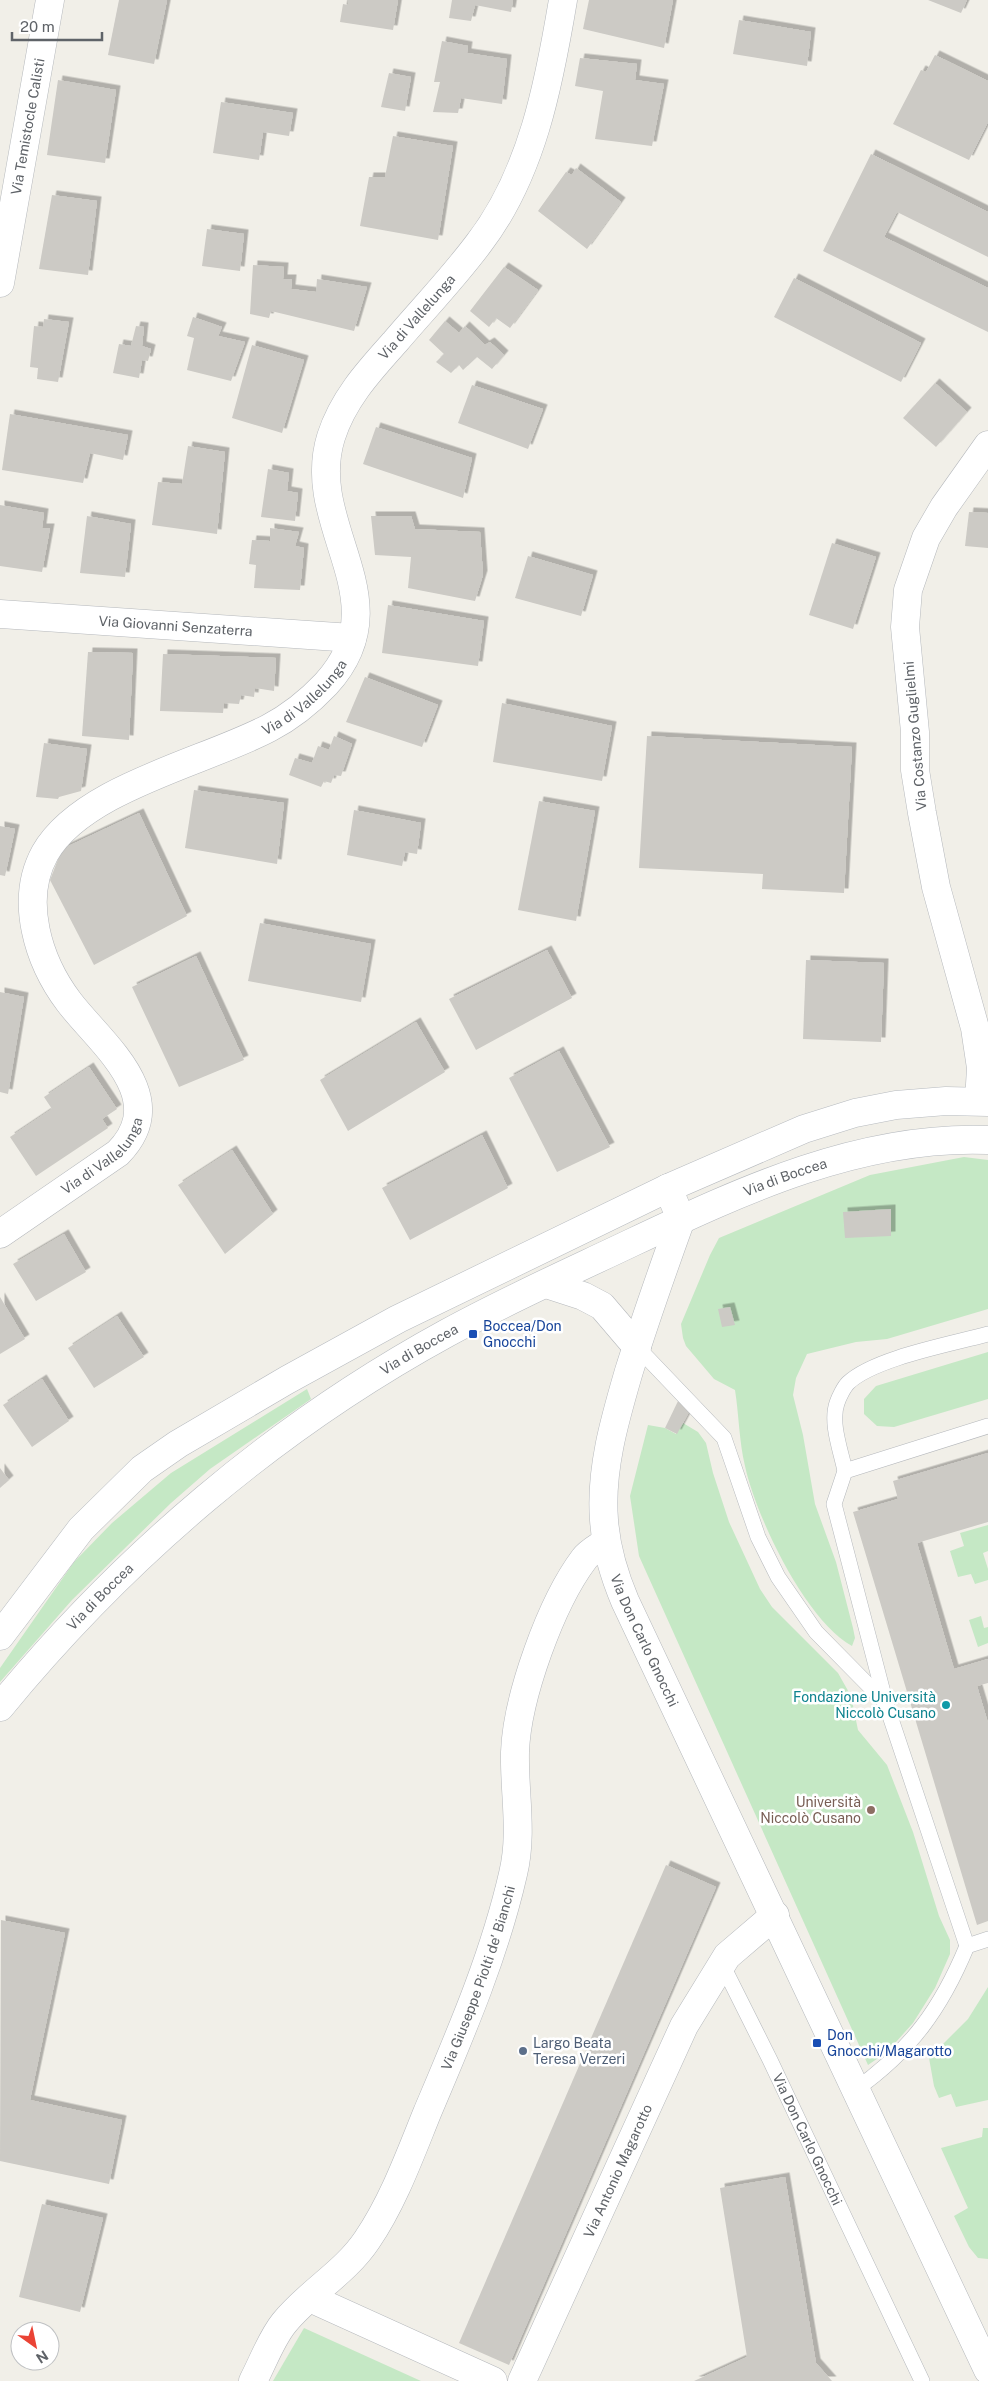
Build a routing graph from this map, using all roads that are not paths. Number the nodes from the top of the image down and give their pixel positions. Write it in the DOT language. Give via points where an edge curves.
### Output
graph roads {
  1 [pos="50,0"];
  2 [pos="563,0"];
  3 [pos="0,283"];
  4 [pos="984,455"];
  5 [pos="0,614"];
  6 [pos="352,638"];
  7 [pos="984,1068"];
  8 [pos="984,1102"];
  9 [pos="988,1140"];
  10 [pos="668,1188"];
  11 [pos="681,1219"];
  12 [pos="0,1234"];
  13 [pos="546,1284"];
  14 [pos="988,1334"];
  15 [pos="637,1346"];
  16 [pos="988,1426"];
  17 [pos="845,1471"];
  18 [pos="606,1542"];
  19 [pos="0,1636"];
  20 [pos="886,1704"];
  21 [pos="0,1707"];
  22 [pos="775,1915"];
  23 [pos="988,1939"];
  24 [pos="967,1946"];
  25 [pos="722,1964"];
  26 [pos="855,2090"];
  27 [pos="310,2298"];
  28 [pos="988,2370"];
  29 [pos="254,2381"];
  30 [pos="493,2381"];
  31 [pos="522,2381"];
  32 [pos="922,2381"];
  1 -- 3 [label="street, Via Temistocle Calisti"];
  2 -- 6 [label="street, Via di Vallelunga" via="532,141 512,187 482,239 359,383 342,409 330,440 326,466 329,501 356,600 357,617"];
  4 -- 7 [label="street, Via Costanzo Guglielmi" via="944,507 918,556 908,590 905,627 915,732 915,770 925,834"];
  5 -- 6 [label="street, Via Giovanni Senzaterra"];
  6 -- 12 [label="street, Via di Vallelunga" via="328,682 290,716 265,731 103,802 66,828 46,852 36,875 32,896 38,940 62,991 126,1072 136,1094 136,1124 130,1139 118,1153"];
  7 -- 8 [label="street, Via Costanzo Guglielmi"];
  8 -- 10 [label="street" via="905,1104 854,1113 772,1142"];
  9 -- 11 [label="street, Via di Boccea" via="914,1143 857,1154 772,1182"];
  10 -- 11 [label="street"];
  10 -- 19 [label="street" via="398,1318 178,1444 142,1469 81,1529"];
  11 -- 13 [label="street, Via di Boccea"];
  11 -- 15 [label="street, Via Don Carlo Gnocchi"];
  13 -- 15 [label="street" via="602,1306"];
  13 -- 21 [label="street, Via di Boccea" via="423,1347 343,1396 266,1450 201,1502 133,1564 48,1651"];
  14 -- 17 [label="lane" via="891,1362 867,1371 847,1384 836,1404 836,1426"];
  15 -- 18 [label="street, Via Don Carlo Gnocchi" via="608,1452 603,1509"];
  15 -- 20 [label="lane" via="724,1438 758,1537 778,1577 816,1632"];
  16 -- 17 [label="lane"];
  17 -- 20 [label="lane" via="834,1504"];
  18 -- 22 [label="street, Via Don Carlo Gnocchi" via="625,1601"];
  18 -- 27 [label="street, Via Giuseppe Piolti de' Bianchi" via="585,1556 538,1649 515,1750 518,1836 514,1871 494,1942 466,2020 408,2160 380,2218 350,2262"];
  20 -- 24 [label="lane"];
  22 -- 25 [label="street" via="735,1947"];
  22 -- 26 [label="street, Via Don Carlo Gnocchi"];
  23 -- 24 [label="lane"];
  24 -- 26 [label="lane" via="945,1994 917,2035 889,2065"];
  25 -- 31 [label="street, Via Antonio Magarotto" via="684,2026"];
  25 -- 32 [label="lane, Via Don Carlo Gnocchi"];
  26 -- 28 [label="street, Via Don Carlo Gnocchi"];
  27 -- 29 [label="street, Via Giuseppe Piolti de' Bianchi" via="284,2323"];
  27 -- 30 [label="street"];
}
